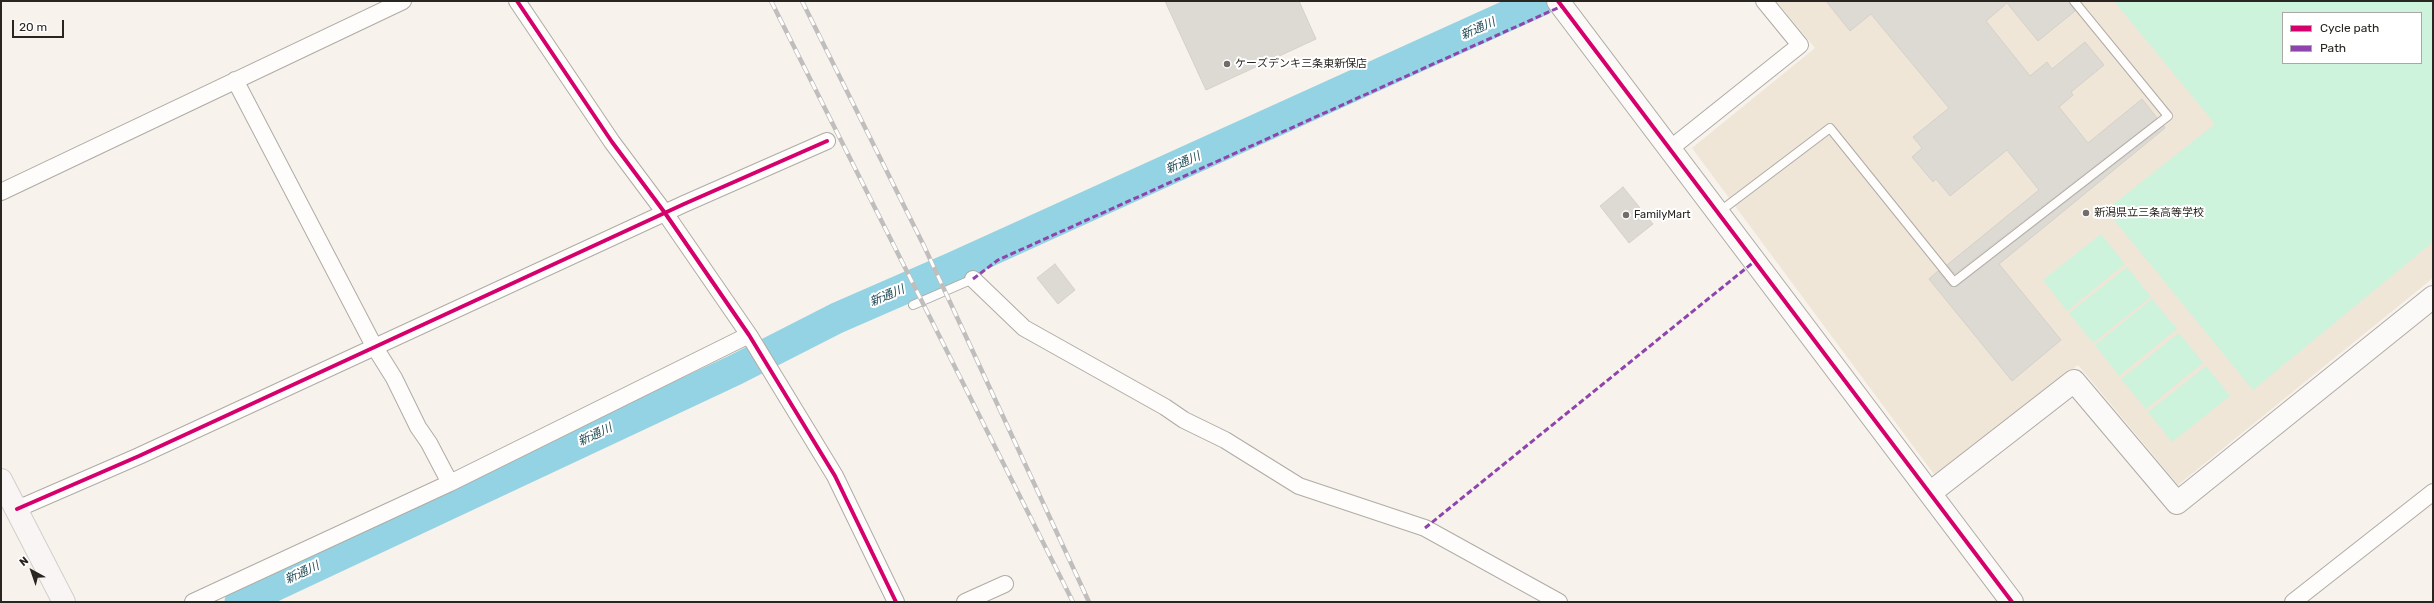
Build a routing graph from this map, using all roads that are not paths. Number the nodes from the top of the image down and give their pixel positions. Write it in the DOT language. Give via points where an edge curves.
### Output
graph roads {
  1 [pos="403,1"];
  2 [pos="517,1"];
  3 [pos="1764,1"];
  4 [pos="2074,1"];
  5 [pos="1559,2"];
  6 [pos="235,80"];
  7 [pos="827,141"];
  8 [pos="1671,148"];
  9 [pos="1,192"];
  10 [pos="665,213"];
  11 [pos="1719,213"];
  12 [pos="973,278"];
  13 [pos="2433,297"];
  14 [pos="914,305"];
  15 [pos="749,335"];
  16 [pos="374,346"];
  17 [pos="1,480"];
  18 [pos="450,482"];
  19 [pos="2433,492"];
  20 [pos="1930,493"];
  21 [pos="17,509"];
  22 [pos="1005,584"];
  23 [pos="1555,601"];
  24 [pos="64,602"];
  25 [pos="193,602"];
  26 [pos="896,602"];
  27 [pos="965,602"];
  28 [pos="2012,602"];
  29 [pos="2293,602"];
  1 -- 6 [label="street"];
  2 -- 10 [label="street" via="612,142"];
  3 -- 8 [label="street" via="1800,46"];
  4 -- 11 [label="lane" via="2168,116 1954,282 1830,128"];
  5 -- 8 [label="street"];
  6 -- 9 [label="street"];
  6 -- 16 [label="street"];
  7 -- 10 [label="street"];
  8 -- 11 [label="street"];
  10 -- 15 [label="street"];
  10 -- 16 [label="street"];
  11 -- 20 [label="street"];
  12 -- 14 [label="lane"];
  12 -- 23 [label="street" via="1024,328 1184,420 1225,440 1300,486 1426,528"];
  13 -- 20 [label="street" via="2177,502 2074,381"];
  15 -- 18 [label="street"];
  15 -- 26 [label="street" via="835,476"];
  16 -- 18 [label="street"];
  16 -- 21 [label="street" via="139,456"];
  17 -- 21 [label="main road"];
  18 -- 25 [label="street"];
  19 -- 29 [label="street"];
  20 -- 28 [label="street"];
  21 -- 24 [label="main road"];
  22 -- 27 [label="street"];
}
